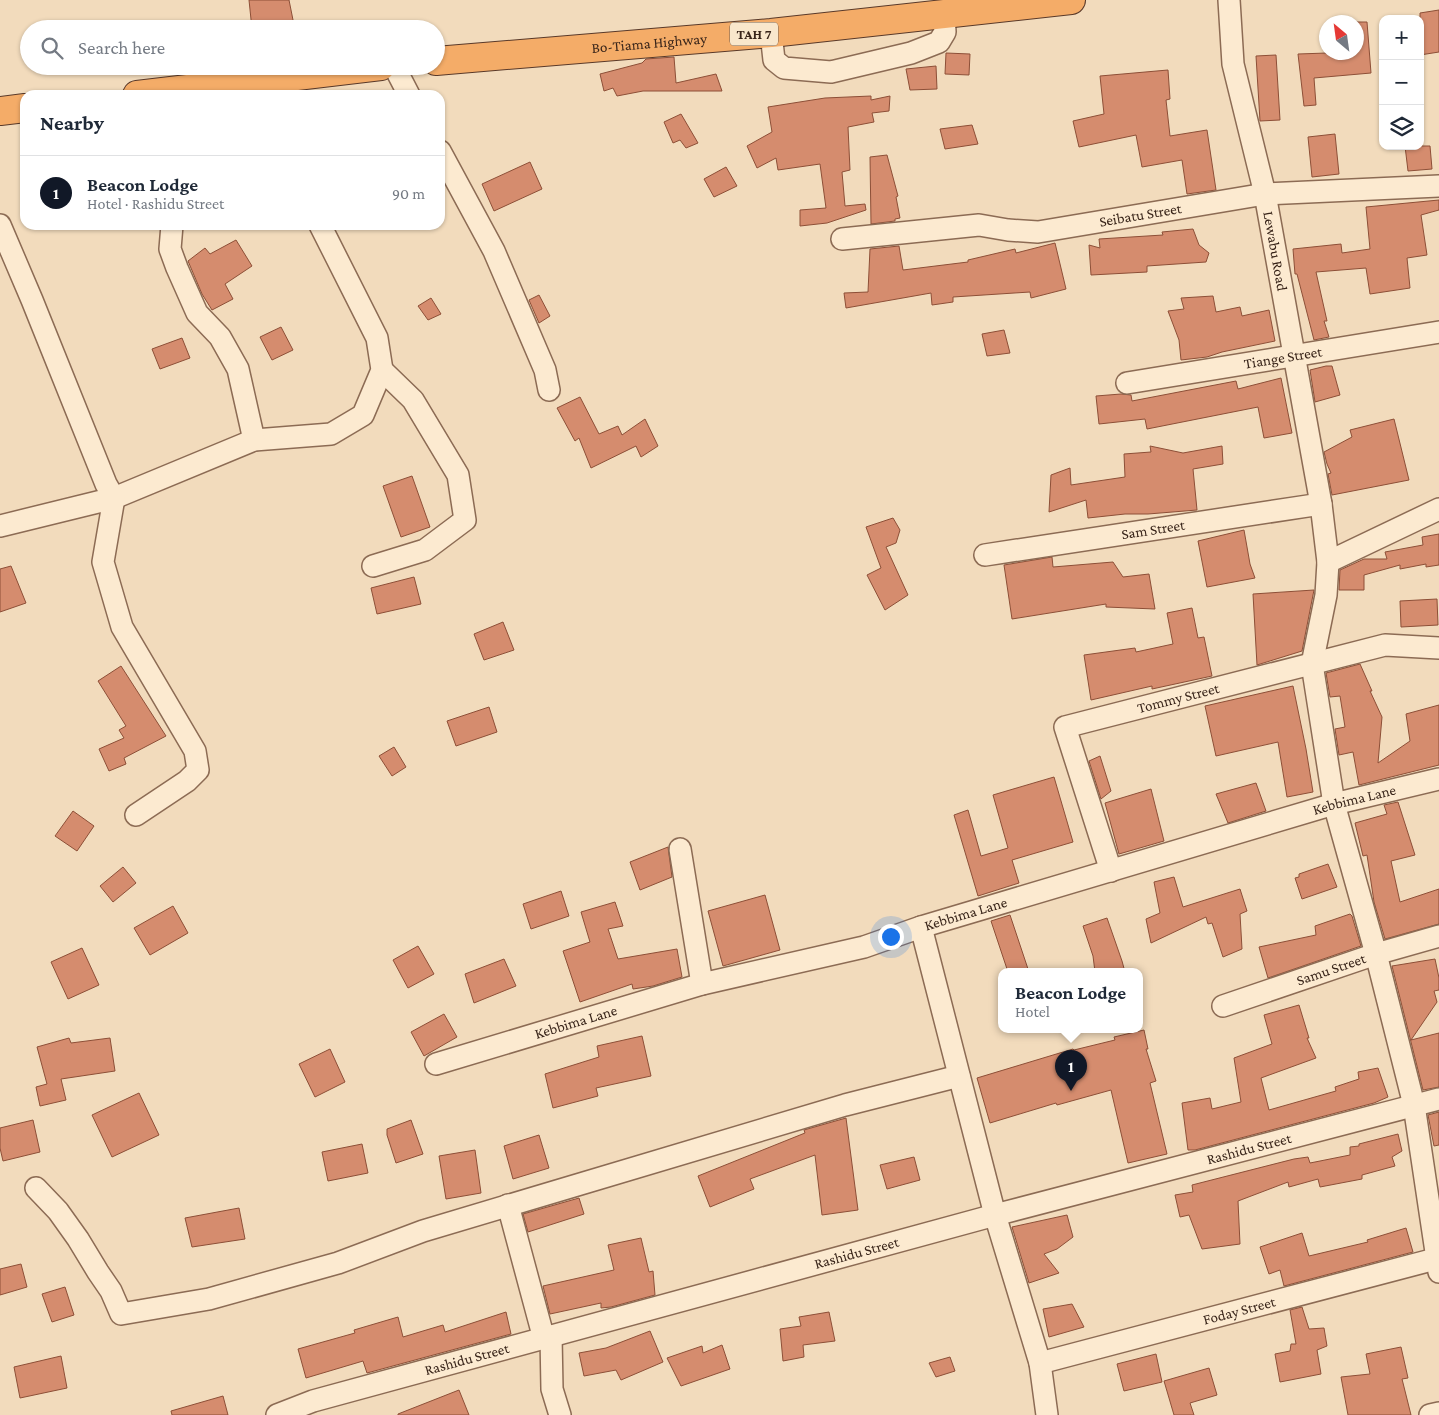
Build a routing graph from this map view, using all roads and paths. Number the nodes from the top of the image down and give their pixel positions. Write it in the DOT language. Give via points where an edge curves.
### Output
graph roads {
  1 [pos="1071,0"];
  2 [pos="1229,0"];
  3 [pos="944,14"];
  4 [pos="771,33"];
  5 [pos="445,60"];
  6 [pos="325,75"];
  7 [pos="399,75"];
  8 [pos="237,89"];
  9 [pos="220,90"];
  10 [pos="407,90"];
  11 [pos="20,109"];
  12 [pos="0,111"];
  13 [pos="445,160"];
  14 [pos="1439,186"];
  15 [pos="1265,194"];
  16 [pos="0,225"];
  17 [pos="172,230"];
  18 [pos="323,230"];
  19 [pos="842,239"];
  20 [pos="1439,332"];
  21 [pos="1293,356"];
  22 [pos="382,370"];
  23 [pos="1127,384"];
  24 [pos="548,390"];
  25 [pos="254,440"];
  26 [pos="114,498"];
  27 [pos="1321,504"];
  28 [pos="1439,509"];
  29 [pos="0,526"];
  30 [pos="985,555"];
  31 [pos="1328,562"];
  32 [pos="373,566"];
  33 [pos="1439,648"];
  34 [pos="1312,664"];
  35 [pos="1439,779"];
  36 [pos="1334,804"];
  37 [pos="136,815"];
  38 [pos="680,850"];
  39 [pos="1111,871"];
  40 [pos="921,926"];
  41 [pos="1439,936"];
  42 [pos="1376,954"];
  43 [pos="702,984"];
  44 [pos="1223,1006"];
  45 [pos="436,1064"];
  46 [pos="959,1076"];
  47 [pos="1439,1099"];
  48 [pos="1414,1106"];
  49 [pos="36,1188"];
  50 [pos="508,1205"];
  51 [pos="995,1215"];
  52 [pos="1438,1263"];
  53 [pos="548,1337"];
  54 [pos="1040,1363"];
  55 [pos="1439,1413"];
  56 [pos="276,1415"];
  57 [pos="560,1415"];
  58 [pos="1047,1415"];
  59 [pos="1430,1415"];
  1 -- 3 [label="highway, Bo-Tiama Highway / TAH 7"];
  2 -- 15 [label="street, Lewabu Road" via="1233,64"];
  3 -- 4 [label="highway, Bo-Tiama Highway / TAH 7"];
  3 -- 4 [label="street" via="945,32 939,42 831,72 784,68 774,60"];
  4 -- 5 [label="highway, Bo-Tiama Highway / TAH 7"];
  6 -- 8 [label="highway"];
  7 -- 10 [label="street"];
  8 -- 9 [label="highway"];
  11 -- 12 [label="highway"];
  13 -- 24 [label="street" via="494,251 545,370"];
  14 -- 15 [label="street, Seibatu Street"];
  15 -- 19 [label="street, Seibatu Street" via="1038,232 979,225"];
  15 -- 21 [label="street, Lewabu Road"];
  16 -- 26 [label="street"];
  17 -- 25 [label="street" via="170,249 197,312 220,337 238,369"];
  18 -- 22 [label="street" via="377,338"];
  20 -- 21 [label="street, Tiange Street"];
  21 -- 23 [label="street, Tiange Street"];
  21 -- 27 [label="street, Lewabu Road"];
  22 -- 25 [label="street" via="363,415 331,434"];
  22 -- 32 [label="street" via="413,400 458,475 465,520 425,550"];
  25 -- 26 [label="street"];
  26 -- 29 [label="street"];
  26 -- 37 [label="street" via="103,562 122,627 194,751 198,770"];
  27 -- 30 [label="street, Sam Street"];
  27 -- 31 [label="street, Lewabu Road"];
  28 -- 31 [label="street"];
  31 -- 34 [label="street, Lewabu Road" via="1326,595"];
  33 -- 34 [label="street, Tommy Street" via="1385,645"];
  34 -- 36 [label="street"];
  34 -- 39 [label="street, Tommy Street" via="1065,727"];
  35 -- 36 [label="street, Kebbima Lane"];
  36 -- 39 [label="street, Kebbima Lane"];
  36 -- 42 [label="street"];
  38 -- 43 [label="street"];
  39 -- 40 [label="street, Kebbima Lane"];
  40 -- 43 [label="street, Kebbima Lane" via="864,947"];
  40 -- 46 [label="street"];
  41 -- 42 [label="street, Samu Street"];
  42 -- 44 [label="street, Samu Street"];
  42 -- 48 [label="street"];
  43 -- 45 [label="street, Kebbima Lane"];
  46 -- 50 [label="street" via="845,1105"];
  46 -- 51 [label="street"];
  47 -- 48 [label="street, Rashidu Street"];
  48 -- 51 [label="street, Rashidu Street"];
  48 -- 52 [label="street"];
  49 -- 50 [label="street" via="58,1210 78,1239 111,1291 120,1314 209,1299 264,1284 338,1263 423,1230"];
  50 -- 53 [label="street"];
  51 -- 53 [label="street, Rashidu Street"];
  51 -- 54 [label="street"];
  52 -- 54 [label="street, Foday Street"];
  53 -- 56 [label="street, Rashidu Street" via="313,1401"];
  53 -- 57 [label="street" via="552,1389"];
  54 -- 58 [label="street"];
  55 -- 59 [label="street"];
}
